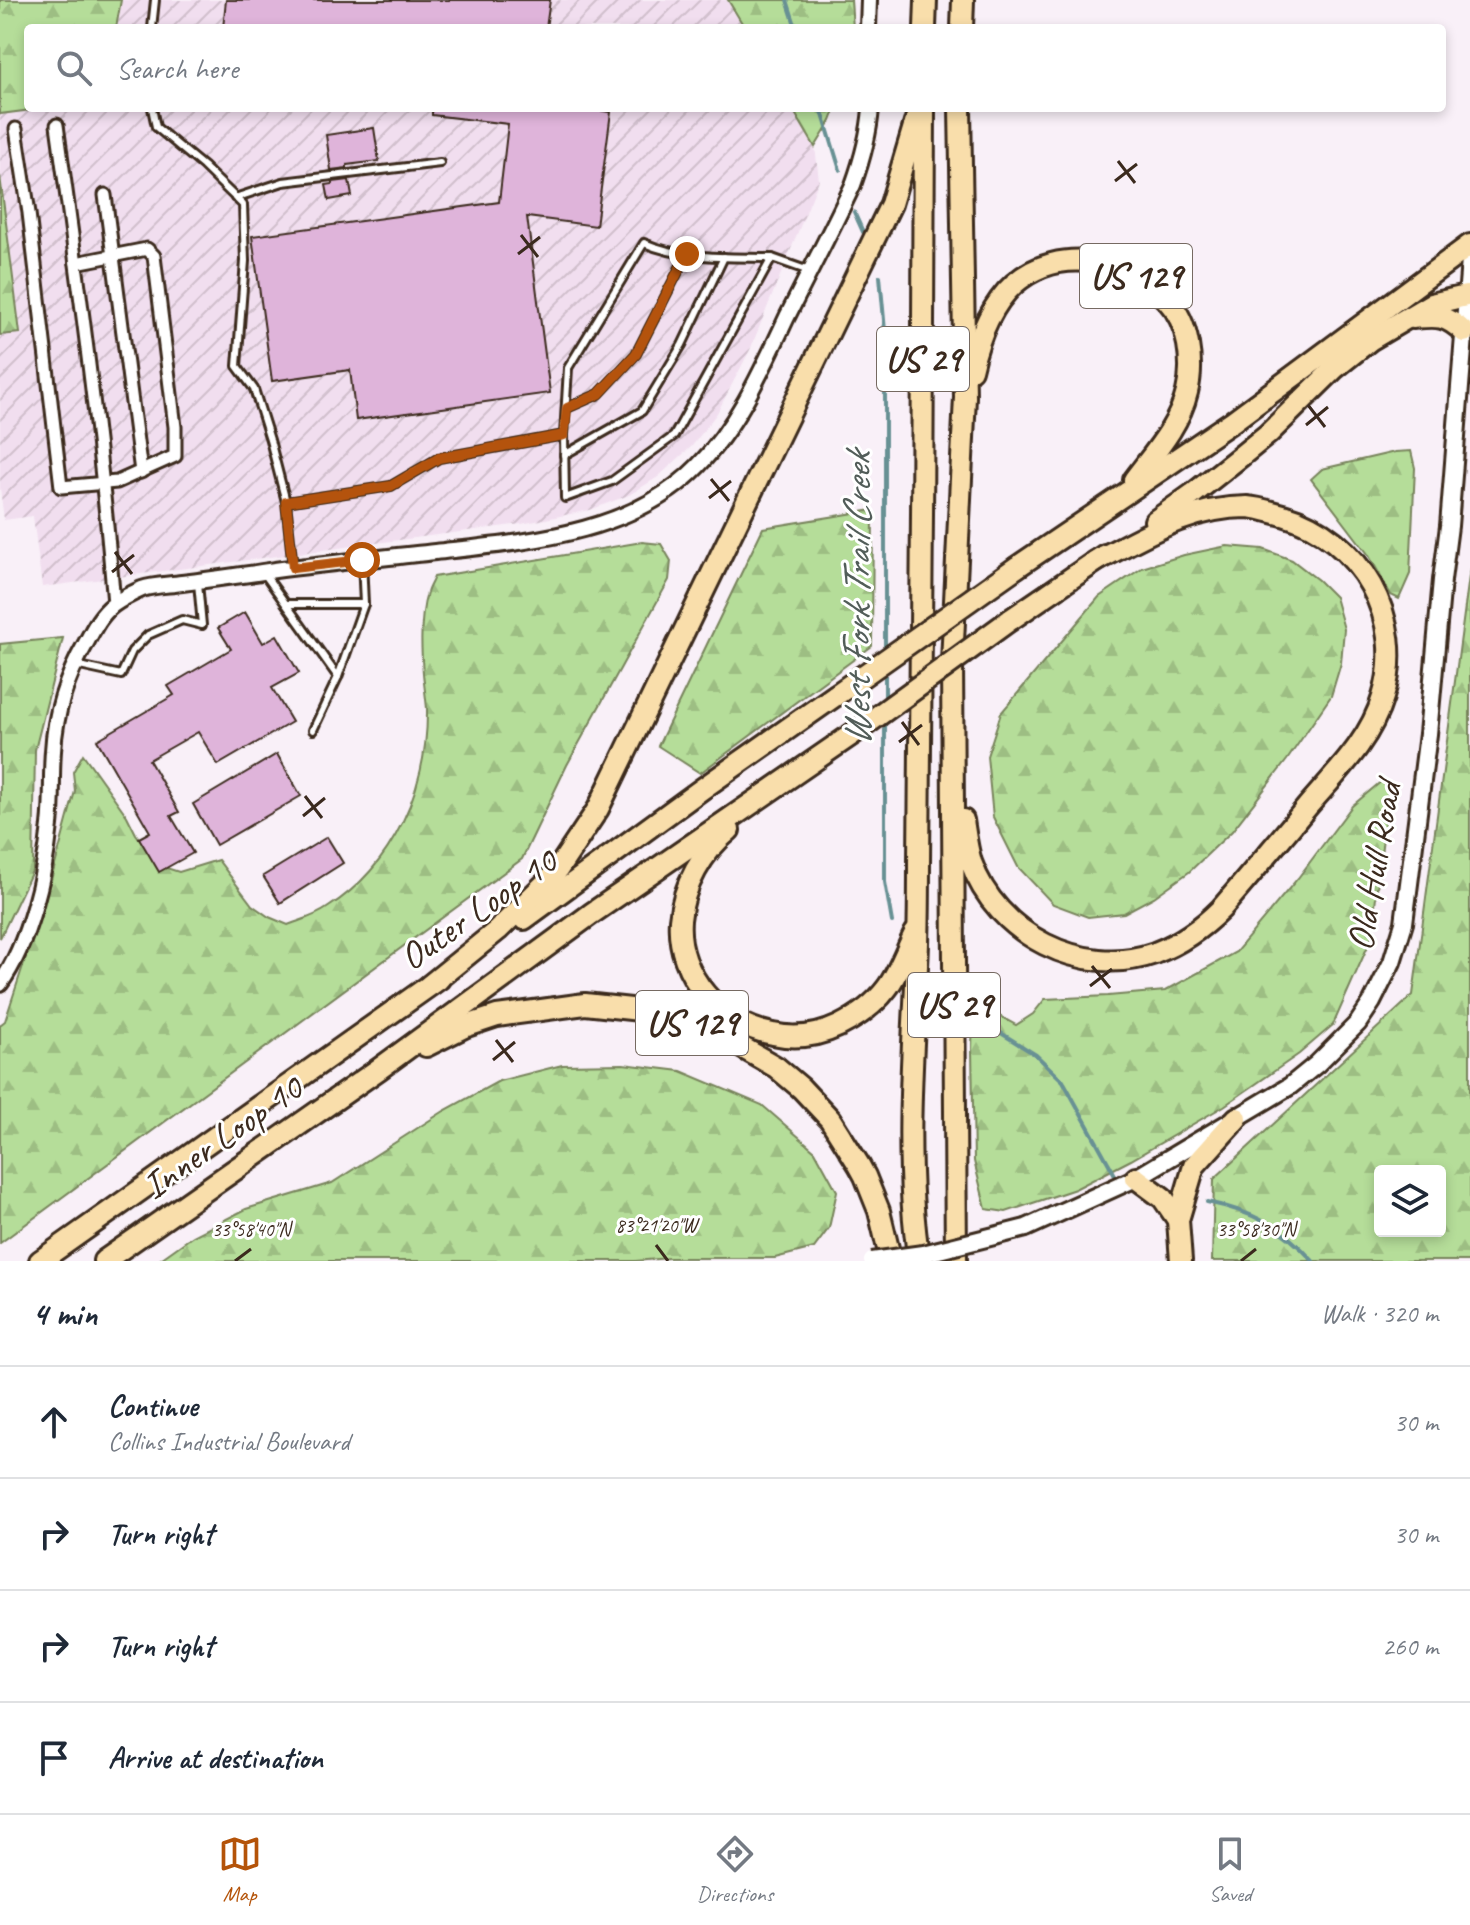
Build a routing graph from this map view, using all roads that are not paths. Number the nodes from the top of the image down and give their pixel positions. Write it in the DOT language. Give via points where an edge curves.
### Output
graph roads {
  1 [pos="155,0"];
  2 [pos="869,0"];
  3 [pos="926,0"];
  4 [pos="963,0"];
  5 [pos="152,24"];
  6 [pos="868,24"];
  7 [pos="925,24"];
  8 [pos="962,24"];
  9 [pos="153,112"];
  10 [pos="871,112"];
  11 [pos="921,112"];
  12 [pos="922,112"];
  13 [pos="960,112"];
  14 [pos="57,125"];
  15 [pos="16,129"];
  16 [pos="440,163"];
  17 [pos="105,195"];
  18 [pos="235,198"];
  19 [pos="1470,245"];
  20 [pos="113,254"];
  21 [pos="687,254"];
  22 [pos="724,257"];
  23 [pos="772,258"];
  24 [pos="1470,260"];
  25 [pos="76,263"];
  26 [pos="810,271"];
  27 [pos="1466,296"];
  28 [pos="1405,319"];
  29 [pos="1464,332"];
  30 [pos="965,397"];
  31 [pos="567,408"];
  32 [pos="1464,421"];
  33 [pos="564,435"];
  34 [pos="564,455"];
  35 [pos="141,472"];
  36 [pos="104,484"];
  37 [pos="1126,492"];
  38 [pos="286,502"];
  39 [pos="362,560"];
  40 [pos="1094,562"];
  41 [pos="293,568"];
  42 [pos="263,572"];
  43 [pos="198,581"];
  44 [pos="114,604"];
  45 [pos="286,604"];
  46 [pos="364,604"];
  47 [pos="75,665"];
  48 [pos="338,677"];
  49 [pos="313,730"];
  50 [pos="953,748"];
  51 [pos="801,771"];
  52 [pos="918,926"];
  53 [pos="0,984"];
  54 [pos="430,985"];
  55 [pos="379,1069"];
  56 [pos="1237,1118"];
  57 [pos="1136,1178"];
  58 [pos="1178,1220"];
  59 [pos="40,1261"];
  60 [pos="104,1261"];
  61 [pos="872,1261"];
  62 [pos="891,1261"];
  63 [pos="919,1261"];
  64 [pos="956,1261"];
  65 [pos="1181,1261"];
  1 -- 5 [label="lane"];
  2 -- 6 [label="street"];
  3 -- 7 [label="highway"];
  4 -- 8 [label="highway"];
  9 -- 18 [label="lane" via="156,127"];
  10 -- 26 [label="street" via="853,185"];
  11 -- 54 [label="highway" via="891,204 598,809 554,875"];
  12 -- 52 [label="highway, US 29"];
  13 -- 30 [label="highway, US 29"];
  14 -- 25 [label="street"];
  15 -- 36 [label="street" via="61,487"];
  16 -- 18 [label="lane" via="283,182"];
  17 -- 20 [label="street"];
  18 -- 38 [label="lane" via="243,205 245,261 237,366 254,389"];
  19 -- 37 [label="highway" via="1233,421"];
  20 -- 25 [label="street"];
  20 -- 35 [label="street"];
  20 -- 35 [label="street" via="147,249 154,256 175,456"];
  21 -- 22 [label="lane"];
  21 -- 31 [label="lane" via="636,354 599,394"];
  21 -- 31 [label="lane" via="644,243 568,368"];
  22 -- 23 [label="lane"];
  22 -- 34 [label="lane" via="682,345 642,411"];
  23 -- 26 [label="lane"];
  23 -- 34 [label="lane" via="674,436 612,481 565,498"];
  24 -- 27 [label="main road, Old Hull Road"];
  25 -- 36 [label="street"];
  26 -- 39 [label="street" via="725,432 670,490 635,510 559,535"];
  27 -- 28 [label="highway" via="1431,304"];
  27 -- 29 [label="main road, Old Hull Road"];
  28 -- 29 [label="highway" via="1439,316"];
  28 -- 40 [label="highway" via="1335,368 1268,434 1205,485"];
  29 -- 32 [label="main road, Old Hull Road"];
  30 -- 37 [label="highway, US 129" via="988,320 1016,283 1041,268 1070,260 1121,268 1141,279 1169,302 1191,355 1188,391 1176,422"];
  30 -- 50 [label="highway, US 29"];
  31 -- 33 [label="lane"];
  32 -- 56 [label="main road, Old Hull Road" via="1399,941 1383,982 1358,1023 1290,1086"];
  33 -- 34 [label="lane"];
  33 -- 38 [label="lane" via="439,458 391,486"];
  35 -- 36 [label="street"];
  36 -- 44 [label="street"];
  37 -- 54 [label="highway, Outer Loop 10 / US 129, bridge"];
  38 -- 41 [label="lane"];
  39 -- 41 [label="street"];
  39 -- 46 [label="lane"];
  40 -- 50 [label="highway" via="1165,524 1227,509 1264,509 1324,533 1362,571 1380,603 1387,631 1387,681 1367,734 1207,923 1153,954 1111,960 1055,950 1022,930 993,902 971,861"];
  40 -- 51 [label="highway, bridge"];
  41 -- 42 [label="street"];
  42 -- 43 [label="street"];
  42 -- 45 [label="lane"];
  43 -- 44 [label="street" via="145,588"];
  43 -- 47 [label="lane" via="202,625 182,620 148,635 132,651 121,675"];
  44 -- 47 [label="street" via="100,618"];
  45 -- 46 [label="lane"];
  45 -- 48 [label="lane"];
  46 -- 48 [label="lane"];
  47 -- 53 [label="street" via="55,729 44,866 14,962"];
  48 -- 49 [label="lane"];
  50 -- 64 [label="highway, US 29"];
  51 -- 52 [label="highway" via="720,838 692,877 680,922 681,941 705,994 738,1022 769,1034 803,1036 832,1029 865,1009 886,988"];
  51 -- 55 [label="highway" via="591,914"];
  52 -- 63 [label="highway, US 29" via="911,1135"];
  54 -- 59 [label="highway, Outer Loop 10 / US 129"];
  55 -- 60 [label="highway, Inner Loop 10 / US 129"];
  55 -- 62 [label="highway, US 129" via="497,1016 585,1004 674,1016 776,1067 830,1119 865,1176"];
  56 -- 57 [label="main road, Old Hull Road"];
  56 -- 58 [label="highway" via="1194,1166"];
  57 -- 58 [label="highway" via="1163,1198"];
  57 -- 61 [label="main road, Old Hull Road, bridge" via="1026,1228"];
  58 -- 65 [label="highway"];
}
